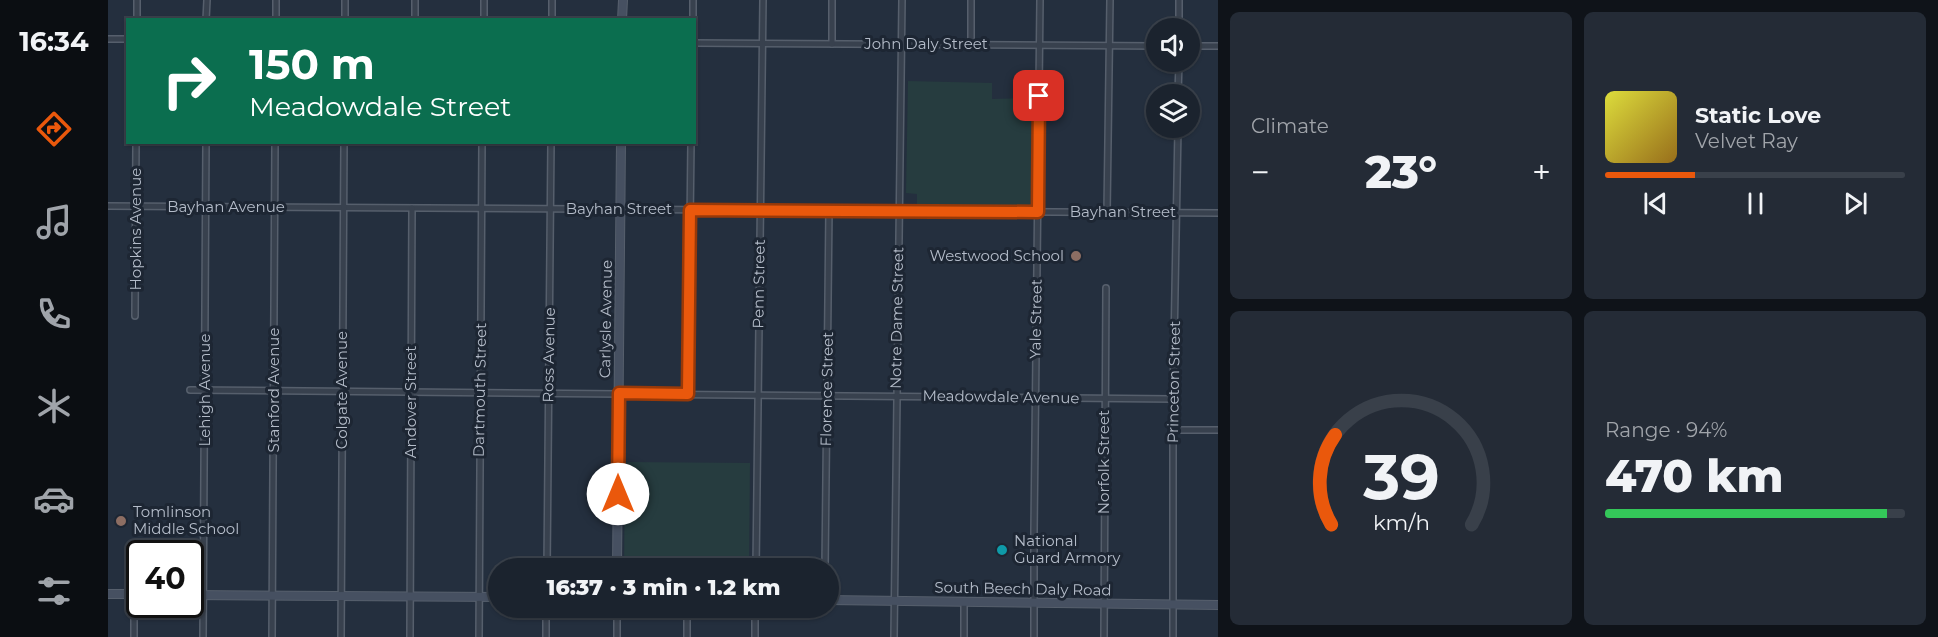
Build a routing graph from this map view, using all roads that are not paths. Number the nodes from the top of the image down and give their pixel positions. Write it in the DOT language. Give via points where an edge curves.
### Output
graph roads {
  1 [pos="137,0"];
  2 [pos="207,0"];
  3 [pos="276,0"];
  4 [pos="345,0"];
  5 [pos="415,0"];
  6 [pos="484,0"];
  7 [pos="552,0"];
  8 [pos="623,0"];
  9 [pos="693,0"];
  10 [pos="763,0"];
  11 [pos="832,0"];
  12 [pos="902,0"];
  13 [pos="971,0"];
  14 [pos="1040,0"];
  15 [pos="1110,0"];
  16 [pos="1179,0"];
  17 [pos="137,18"];
  18 [pos="206,18"];
  19 [pos="276,18"];
  20 [pos="345,18"];
  21 [pos="415,18"];
  22 [pos="484,18"];
  23 [pos="552,18"];
  24 [pos="622,18"];
  25 [pos="693,18"];
  26 [pos="1179,18"];
  27 [pos="108,39"];
  28 [pos="126,39"];
  29 [pos="696,43"];
  30 [pos="762,43"];
  31 [pos="832,44"];
  32 [pos="901,44"];
  33 [pos="971,45"];
  34 [pos="1040,45"];
  35 [pos="1109,45"];
  36 [pos="1146,46"];
  37 [pos="1200,46"];
  38 [pos="1218,46"];
  39 [pos="1178,138"];
  40 [pos="136,144"];
  41 [pos="206,144"];
  42 [pos="275,144"];
  43 [pos="344,144"];
  44 [pos="482,144"];
  45 [pos="551,144"];
  46 [pos="621,144"];
  47 [pos="691,144"];
  48 [pos="108,206"];
  49 [pos="136,206"];
  50 [pos="205,207"];
  51 [pos="275,207"];
  52 [pos="344,207"];
  53 [pos="412,208"];
  54 [pos="481,208"];
  55 [pos="550,208"];
  56 [pos="621,209"];
  57 [pos="690,210"];
  58 [pos="760,210"];
  59 [pos="829,210"];
  60 [pos="899,211"];
  61 [pos="1038,212"];
  62 [pos="1107,212"];
  63 [pos="1176,213"];
  64 [pos="1218,213"];
  65 [pos="1106,288"];
  66 [pos="135,316"];
  67 [pos="190,390"];
  68 [pos="205,390"];
  69 [pos="274,391"];
  70 [pos="342,391"];
  71 [pos="411,392"];
  72 [pos="479,393"];
  73 [pos="548,393"];
  74 [pos="619,393"];
  75 [pos="688,394"];
  76 [pos="758,394"];
  77 [pos="827,395"];
  78 [pos="896,396"];
  79 [pos="1035,398"];
  80 [pos="1105,398"];
  81 [pos="1173,399"];
  82 [pos="1173,430"];
  83 [pos="1218,430"];
  84 [pos="204,540"];
  85 [pos="547,558"];
  86 [pos="617,558"];
  87 [pos="756,558"];
  88 [pos="825,558"];
  89 [pos="108,594"];
  90 [pos="126,594"];
  91 [pos="204,595"];
  92 [pos="273,595"];
  93 [pos="341,596"];
  94 [pos="410,596"];
  95 [pos="479,597"];
  96 [pos="488,597"];
  97 [pos="839,600"];
  98 [pos="894,601"];
  99 [pos="964,602"];
  100 [pos="1034,602"];
  101 [pos="1104,603"];
  102 [pos="1172,604"];
  103 [pos="1218,605"];
  104 [pos="135,618"];
  105 [pos="203,618"];
  106 [pos="546,618"];
  107 [pos="617,618"];
  108 [pos="687,618"];
  109 [pos="755,618"];
  110 [pos="134,637"];
  111 [pos="203,637"];
  112 [pos="272,637"];
  113 [pos="341,637"];
  114 [pos="410,637"];
  115 [pos="479,637"];
  116 [pos="546,637"];
  117 [pos="617,637"];
  118 [pos="687,637"];
  119 [pos="755,637"];
  120 [pos="894,637"];
  121 [pos="964,637"];
  122 [pos="1034,637"];
  123 [pos="1104,637"];
  124 [pos="1173,637"];
  1 -- 17 [label="street"];
  2 -- 18 [label="street"];
  3 -- 19 [label="street"];
  4 -- 20 [label="street"];
  5 -- 21 [label="street"];
  6 -- 22 [label="street"];
  7 -- 23 [label="street"];
  8 -- 24 [label="main road"];
  9 -- 25 [label="street"];
  10 -- 30 [label="street, Penn Street"];
  11 -- 31 [label="street"];
  12 -- 32 [label="street, Notre Dame Street"];
  13 -- 33 [label="street"];
  14 -- 34 [label="street, Yale Street"];
  15 -- 35 [label="street"];
  16 -- 26 [label="street"];
  27 -- 28 [label="street"];
  29 -- 30 [label="street, John Daly Street"];
  30 -- 31 [label="street, John Daly Street"];
  30 -- 58 [label="street, Penn Street"];
  31 -- 32 [label="street, John Daly Street"];
  32 -- 33 [label="street, John Daly Street"];
  32 -- 60 [label="street, Notre Dame Street"];
  33 -- 34 [label="street, John Daly Street"];
  34 -- 35 [label="street, John Daly Street"];
  34 -- 61 [label="street, Yale Street"];
  35 -- 36 [label="street, John Daly Street"];
  35 -- 62 [label="street"];
  37 -- 38 [label="street"];
  39 -- 63 [label="street, Princeton Street"];
  40 -- 49 [label="street, Hopkins Avenue"];
  41 -- 50 [label="street, Lehigh Avenue"];
  42 -- 51 [label="street, Stanford Avenue"];
  43 -- 52 [label="street, Colgate Avenue"];
  44 -- 54 [label="street, Dartmouth Street"];
  45 -- 55 [label="street, Ross Avenue"];
  46 -- 56 [label="main road, Carlysle Avenue"];
  47 -- 57 [label="street"];
  48 -- 49 [label="street, Bayhan Avenue"];
  49 -- 50 [label="street, Bayhan Avenue"];
  49 -- 66 [label="street, Hopkins Avenue"];
  50 -- 51 [label="street, Bayhan Avenue"];
  50 -- 68 [label="street, Lehigh Avenue"];
  51 -- 52 [label="street, Bayhan Avenue"];
  51 -- 69 [label="street, Stanford Avenue"];
  52 -- 53 [label="street, Bayhan Street"];
  52 -- 70 [label="street, Colgate Avenue"];
  53 -- 54 [label="street, Bayhan Street"];
  53 -- 71 [label="street, Andover Street"];
  54 -- 55 [label="street, Bayhan Street"];
  54 -- 72 [label="street, Dartmouth Street"];
  55 -- 56 [label="street, Bayhan Street"];
  55 -- 73 [label="street, Ross Avenue"];
  56 -- 57 [label="street, Bayhan Street"];
  56 -- 74 [label="main road, Carlysle Avenue"];
  57 -- 58 [label="street, Bayhan Street"];
  57 -- 75 [label="street"];
  58 -- 59 [label="street, Bayhan Street"];
  58 -- 76 [label="street, Penn Street"];
  59 -- 60 [label="street, Bayhan Street"];
  59 -- 77 [label="street, Florence Street"];
  60 -- 61 [label="street, Bayhan Street"];
  60 -- 78 [label="street, Notre Dame Street"];
  61 -- 62 [label="street, Bayhan Street"];
  61 -- 79 [label="street, Yale Street"];
  62 -- 63 [label="street, Bayhan Street"];
  63 -- 64 [label="street, Bayhan Street"];
  63 -- 81 [label="street, Princeton Street"];
  65 -- 80 [label="street, Norfolk Street"];
  67 -- 68 [label="street"];
  68 -- 69 [label="street"];
  68 -- 84 [label="street, Lehigh Avenue"];
  69 -- 70 [label="street"];
  69 -- 92 [label="street, Stanford Avenue"];
  70 -- 71 [label="street"];
  70 -- 93 [label="street, Colgate Avenue"];
  71 -- 72 [label="street"];
  71 -- 94 [label="street, Andover Street"];
  72 -- 73 [label="street"];
  72 -- 95 [label="street, Dartmouth Street"];
  73 -- 74 [label="street"];
  73 -- 85 [label="street, Ross Avenue"];
  74 -- 75 [label="street, Meadowdale Avenue"];
  74 -- 86 [label="main road, Carlysle Avenue"];
  75 -- 76 [label="street, Meadowdale Avenue"];
  76 -- 77 [label="street, Meadowdale Avenue"];
  76 -- 87 [label="street, Penn Street"];
  77 -- 78 [label="street, Meadowdale Avenue"];
  77 -- 88 [label="street, Florence Street"];
  78 -- 79 [label="street, Meadowdale Avenue"];
  78 -- 98 [label="street, Notre Dame Street"];
  79 -- 80 [label="street, Meadowdale Avenue"];
  79 -- 100 [label="street, Yale Street"];
  80 -- 81 [label="street, Meadowdale Avenue"];
  80 -- 101 [label="street, Norfolk Street"];
  81 -- 82 [label="street, Princeton Street"];
  82 -- 83 [label="street"];
  82 -- 102 [label="street, Princeton Street"];
  89 -- 90 [label="main road"];
  91 -- 92 [label="main road"];
  92 -- 93 [label="main road"];
  92 -- 112 [label="street, Stanford Avenue"];
  93 -- 94 [label="main road"];
  93 -- 113 [label="street, Colgate Avenue"];
  94 -- 95 [label="main road"];
  94 -- 114 [label="street, Andover Street"];
  95 -- 96 [label="main road"];
  95 -- 115 [label="street, Dartmouth Street"];
  97 -- 98 [label="main road, South Beech Daly Road"];
  98 -- 99 [label="main road, South Beech Daly Road"];
  98 -- 120 [label="street, Notre Dame Street"];
  99 -- 100 [label="main road, South Beech Daly Road"];
  99 -- 121 [label="street"];
  100 -- 101 [label="main road, South Beech Daly Road"];
  100 -- 122 [label="street, Yale Street"];
  101 -- 102 [label="main road, South Beech Daly Road"];
  101 -- 123 [label="street, Norfolk Street"];
  102 -- 103 [label="main road, South Beech Daly Road"];
  102 -- 124 [label="street, Princeton Street"];
  104 -- 110 [label="street"];
  105 -- 111 [label="street, Lehigh Avenue"];
  106 -- 116 [label="street"];
  107 -- 117 [label="street"];
  108 -- 118 [label="street"];
  109 -- 119 [label="street"];
}
